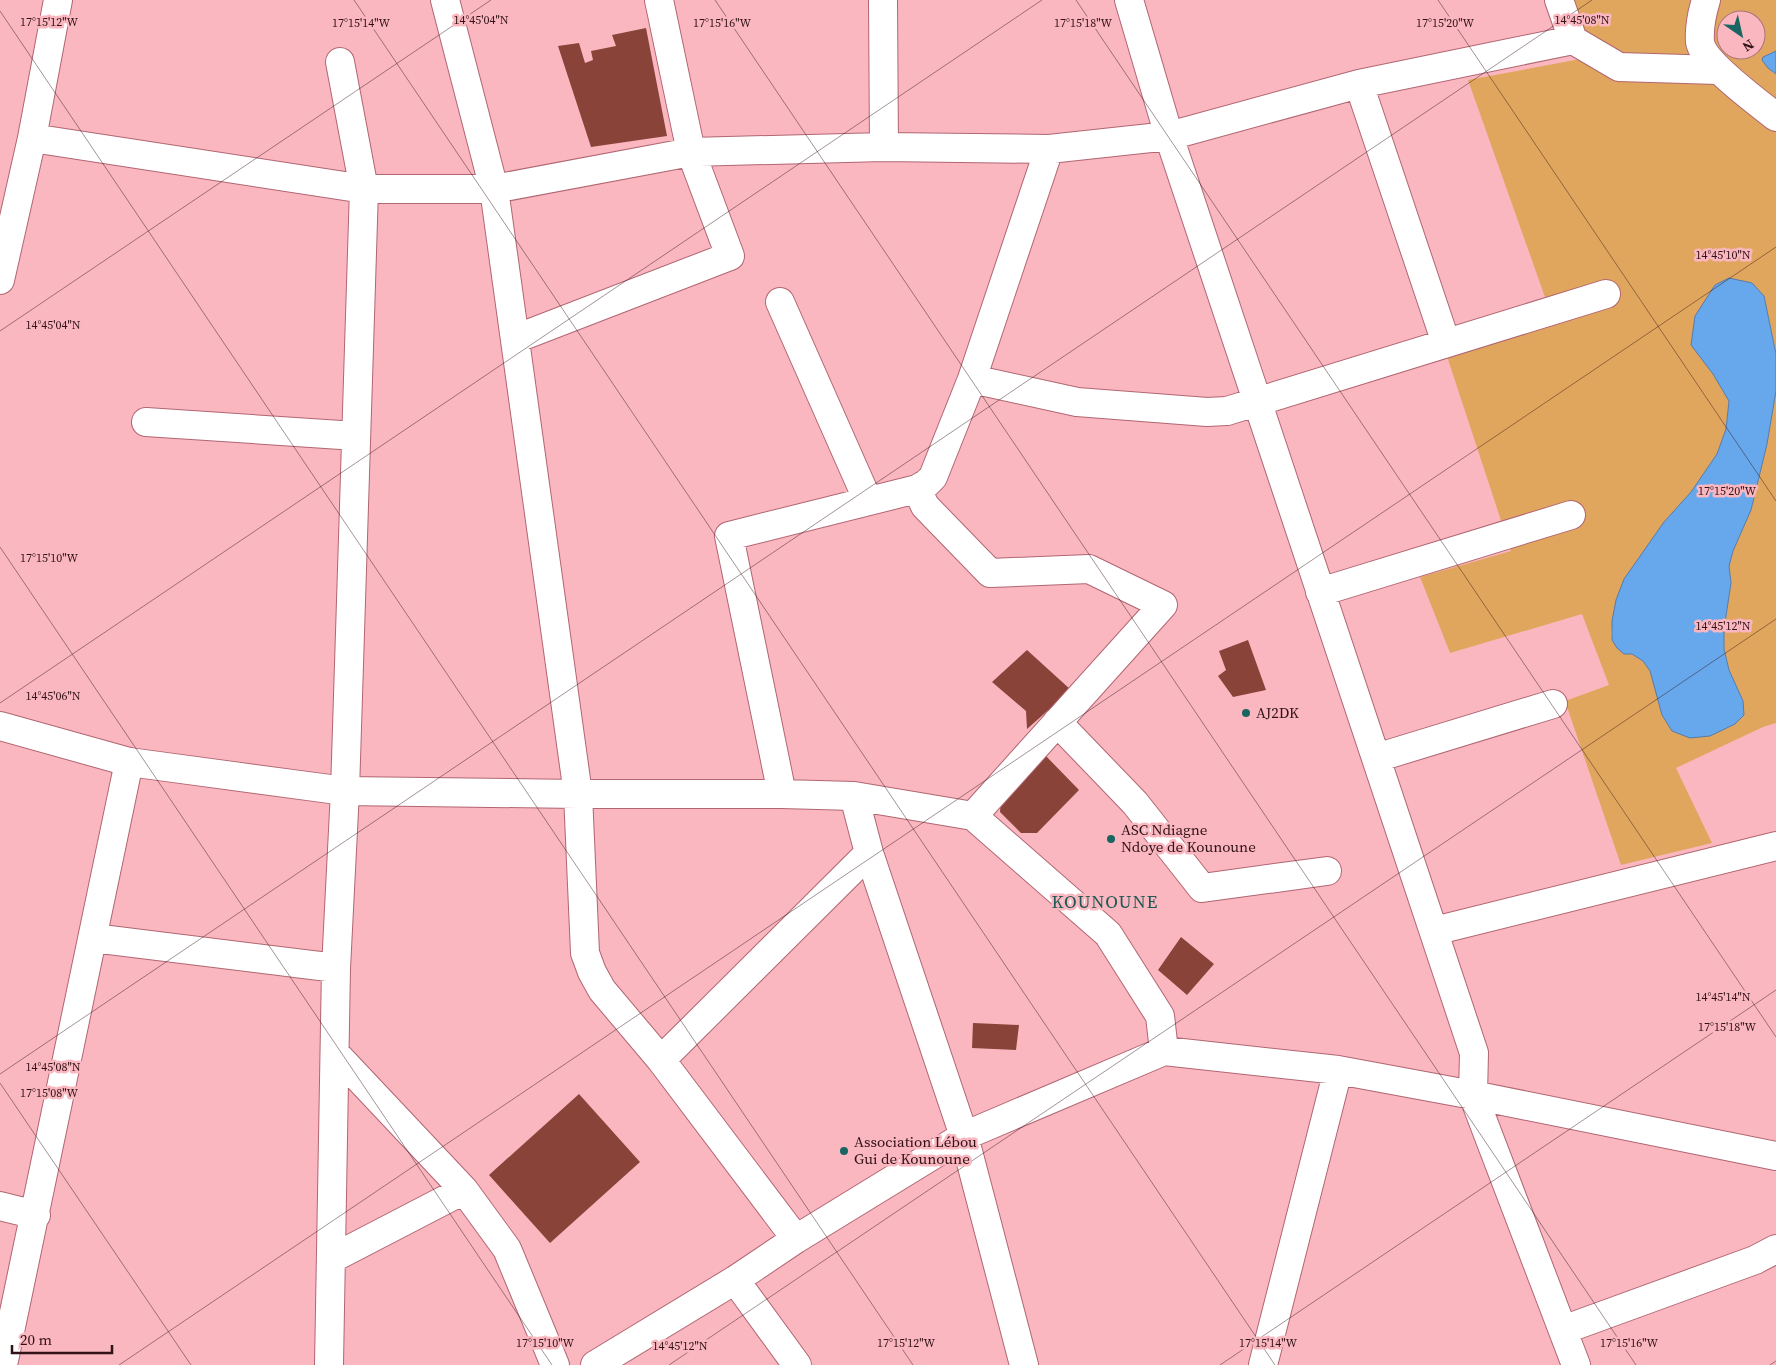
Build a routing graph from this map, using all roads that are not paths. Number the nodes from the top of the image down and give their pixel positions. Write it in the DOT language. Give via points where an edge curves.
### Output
graph roads {
  1 [pos="58,0"];
  2 [pos="446,0"];
  3 [pos="660,0"];
  4 [pos="884,0"];
  5 [pos="1129,0"];
  6 [pos="1559,0"];
  7 [pos="1706,0"];
  8 [pos="1573,40"];
  9 [pos="340,62"];
  10 [pos="1718,70"];
  11 [pos="1359,84"];
  12 [pos="1776,118"];
  13 [pos="1168,136"];
  14 [pos="32,138"];
  15 [pos="884,147"];
  16 [pos="1049,149"];
  17 [pos="691,152"];
  18 [pos="364,189"];
  19 [pos="494,189"];
  20 [pos="10,194"];
  21 [pos="0,280"];
  22 [pos="1606,294"];
  23 [pos="780,302"];
  24 [pos="515,339"];
  25 [pos="1446,343"];
  26 [pos="972,379"];
  27 [pos="1257,402"];
  28 [pos="146,422"];
  29 [pos="356,436"];
  30 [pos="917,489"];
  31 [pos="868,501"];
  32 [pos="1571,514"];
  33 [pos="1320,592"];
  34 [pos="1554,704"];
  35 [pos="1058,722"];
  36 [pos="0,726"];
  37 [pos="1376,758"];
  38 [pos="129,762"];
  39 [pos="345,791"];
  40 [pos="578,794"];
  41 [pos="782,794"];
  42 [pos="854,796"];
  43 [pos="973,816"];
  44 [pos="1776,846"];
  45 [pos="869,853"];
  46 [pos="1327,871"];
  47 [pos="1434,932"];
  48 [pos="92,938"];
  49 [pos="336,968"];
  50 [pos="1164,1050"];
  51 [pos="334,1053"];
  52 [pos="661,1060"];
  53 [pos="1338,1070"];
  54 [pos="1473,1095"];
  55 [pos="964,1136"];
  56 [pos="1776,1156"];
  57 [pos="464,1190"];
  58 [pos="0,1206"];
  59 [pos="36,1216"];
  60 [pos="796,1239"];
  61 [pos="1776,1249"];
  62 [pos="331,1259"];
  63 [pos="735,1280"];
  64 [pos="1563,1330"];
  65 [pos="3,1365"];
  66 [pos="330,1365"];
  67 [pos="554,1365"];
  68 [pos="595,1365"];
  69 [pos="797,1365"];
  70 [pos="1024,1365"];
  71 [pos="1263,1365"];
  72 [pos="1576,1365"];
  1 -- 14 [label="street"];
  2 -- 19 [label="street"];
  3 -- 17 [label="street"];
  4 -- 15 [label="street"];
  5 -- 13 [label="street"];
  6 -- 8 [label="street"];
  7 -- 10 [label="street" via="1701,15 1700,44"];
  8 -- 10 [label="street" via="1618,67"];
  8 -- 11 [label="street"];
  9 -- 18 [label="street"];
  10 -- 12 [label="street"];
  11 -- 13 [label="street"];
  11 -- 25 [label="street"];
  13 -- 16 [label="street"];
  13 -- 27 [label="street"];
  14 -- 18 [label="street"];
  14 -- 20 [label="street"];
  15 -- 16 [label="street"];
  15 -- 17 [label="street"];
  16 -- 26 [label="street"];
  17 -- 19 [label="street"];
  17 -- 24 [label="street" via="730,256"];
  18 -- 19 [label="street"];
  18 -- 29 [label="street"];
  19 -- 24 [label="street"];
  20 -- 21 [label="street"];
  22 -- 25 [label="street"];
  23 -- 31 [label="street"];
  24 -- 40 [label="street"];
  25 -- 27 [label="street"];
  26 -- 27 [label="street" via="1077,402 1226,412"];
  26 -- 30 [label="street" via="933,477"];
  27 -- 33 [label="street"];
  28 -- 29 [label="street"];
  29 -- 39 [label="street"];
  30 -- 31 [label="street"];
  30 -- 35 [label="street" via="925,506 990,573 1089,569 1163,605"];
  31 -- 41 [label="street" via="728,536"];
  32 -- 33 [label="street"];
  33 -- 37 [label="street"];
  34 -- 37 [label="street"];
  35 -- 43 [label="street"];
  35 -- 46 [label="street" via="1135,803 1202,888"];
  36 -- 38 [label="street"];
  37 -- 47 [label="street"];
  38 -- 39 [label="street"];
  38 -- 48 [label="street"];
  39 -- 40 [label="street"];
  39 -- 49 [label="street"];
  40 -- 41 [label="street"];
  40 -- 52 [label="street" via="585,953 602,990"];
  41 -- 42 [label="street"];
  42 -- 43 [label="street"];
  42 -- 45 [label="street"];
  43 -- 50 [label="street" via="1108,934 1160,1016"];
  44 -- 47 [label="street"];
  45 -- 52 [label="street"];
  45 -- 55 [label="street"];
  47 -- 54 [label="street" via="1474,1053"];
  48 -- 49 [label="street"];
  48 -- 59 [label="street"];
  49 -- 51 [label="street"];
  50 -- 53 [label="street"];
  50 -- 55 [label="street"];
  51 -- 57 [label="street"];
  51 -- 62 [label="street"];
  52 -- 60 [label="street"];
  53 -- 54 [label="street"];
  53 -- 71 [label="street"];
  54 -- 56 [label="street"];
  54 -- 64 [label="street"];
  55 -- 60 [label="street"];
  55 -- 70 [label="street"];
  57 -- 62 [label="street"];
  57 -- 67 [label="street" via="507,1249"];
  58 -- 59 [label="street"];
  59 -- 65 [label="street"];
  60 -- 63 [label="street"];
  61 -- 64 [label="street" via="1755,1260"];
  62 -- 66 [label="street"];
  63 -- 68 [label="street"];
  63 -- 69 [label="street"];
  64 -- 72 [label="street"];
}
